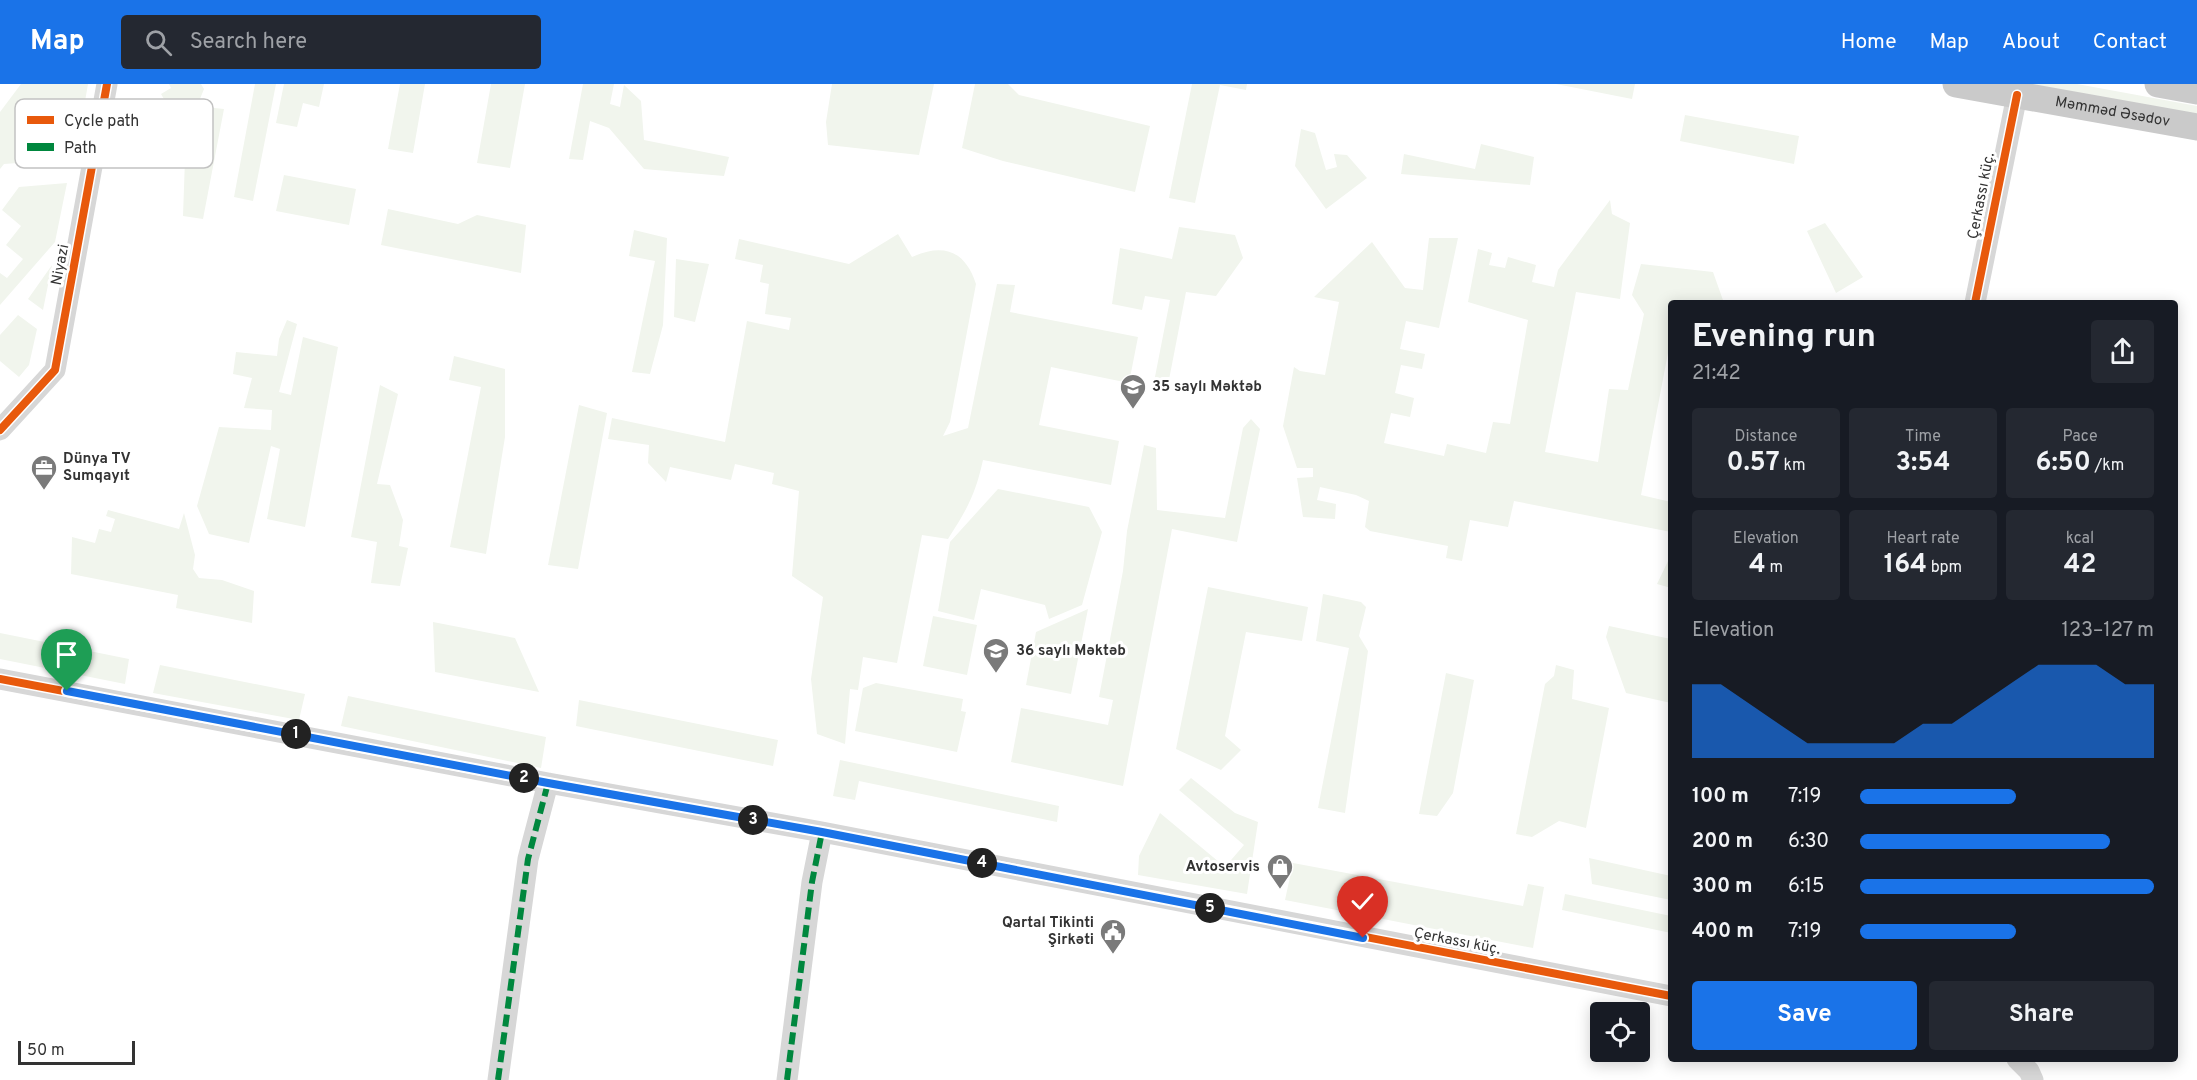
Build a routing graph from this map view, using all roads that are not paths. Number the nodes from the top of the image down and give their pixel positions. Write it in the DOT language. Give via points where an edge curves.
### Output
graph roads {
  1 [pos="107,84"];
  2 [pos="1956,84"];
  3 [pos="2158,84"];
  4 [pos="2197,91"];
  5 [pos="2017,95"];
  6 [pos="104,99"];
  7 [pos="2197,128"];
  8 [pos="92,168"];
  9 [pos="1976,300"];
  10 [pos="0,430"];
  11 [pos="0,679"];
  12 [pos="548,783"];
  13 [pos="822,832"];
  14 [pos="1668,995"];
  15 [pos="2020,1062"];
  16 [pos="498,1080"];
  17 [pos="787,1080"];
  18 [pos="2033,1080"];
  1 -- 6 [label="street, Niyazi"];
  2 -- 5 [label="main road, Məmməd Əsədov"];
  3 -- 4 [label="main road"];
  5 -- 7 [label="main road, Məmməd Əsədov"];
  5 -- 9 [label="street, Çerkassı küç."];
  8 -- 10 [label="street, Niyazi" via="55,370"];
  11 -- 12 [label="street, Çerkassı küç."];
  12 -- 13 [label="street, Çerkassı küç."];
  12 -- 16 [label="street" via="528,859"];
  13 -- 14 [label="street, Çerkassı küç."];
  13 -- 17 [label="street"];
  15 -- 18 [label="street"];
}
